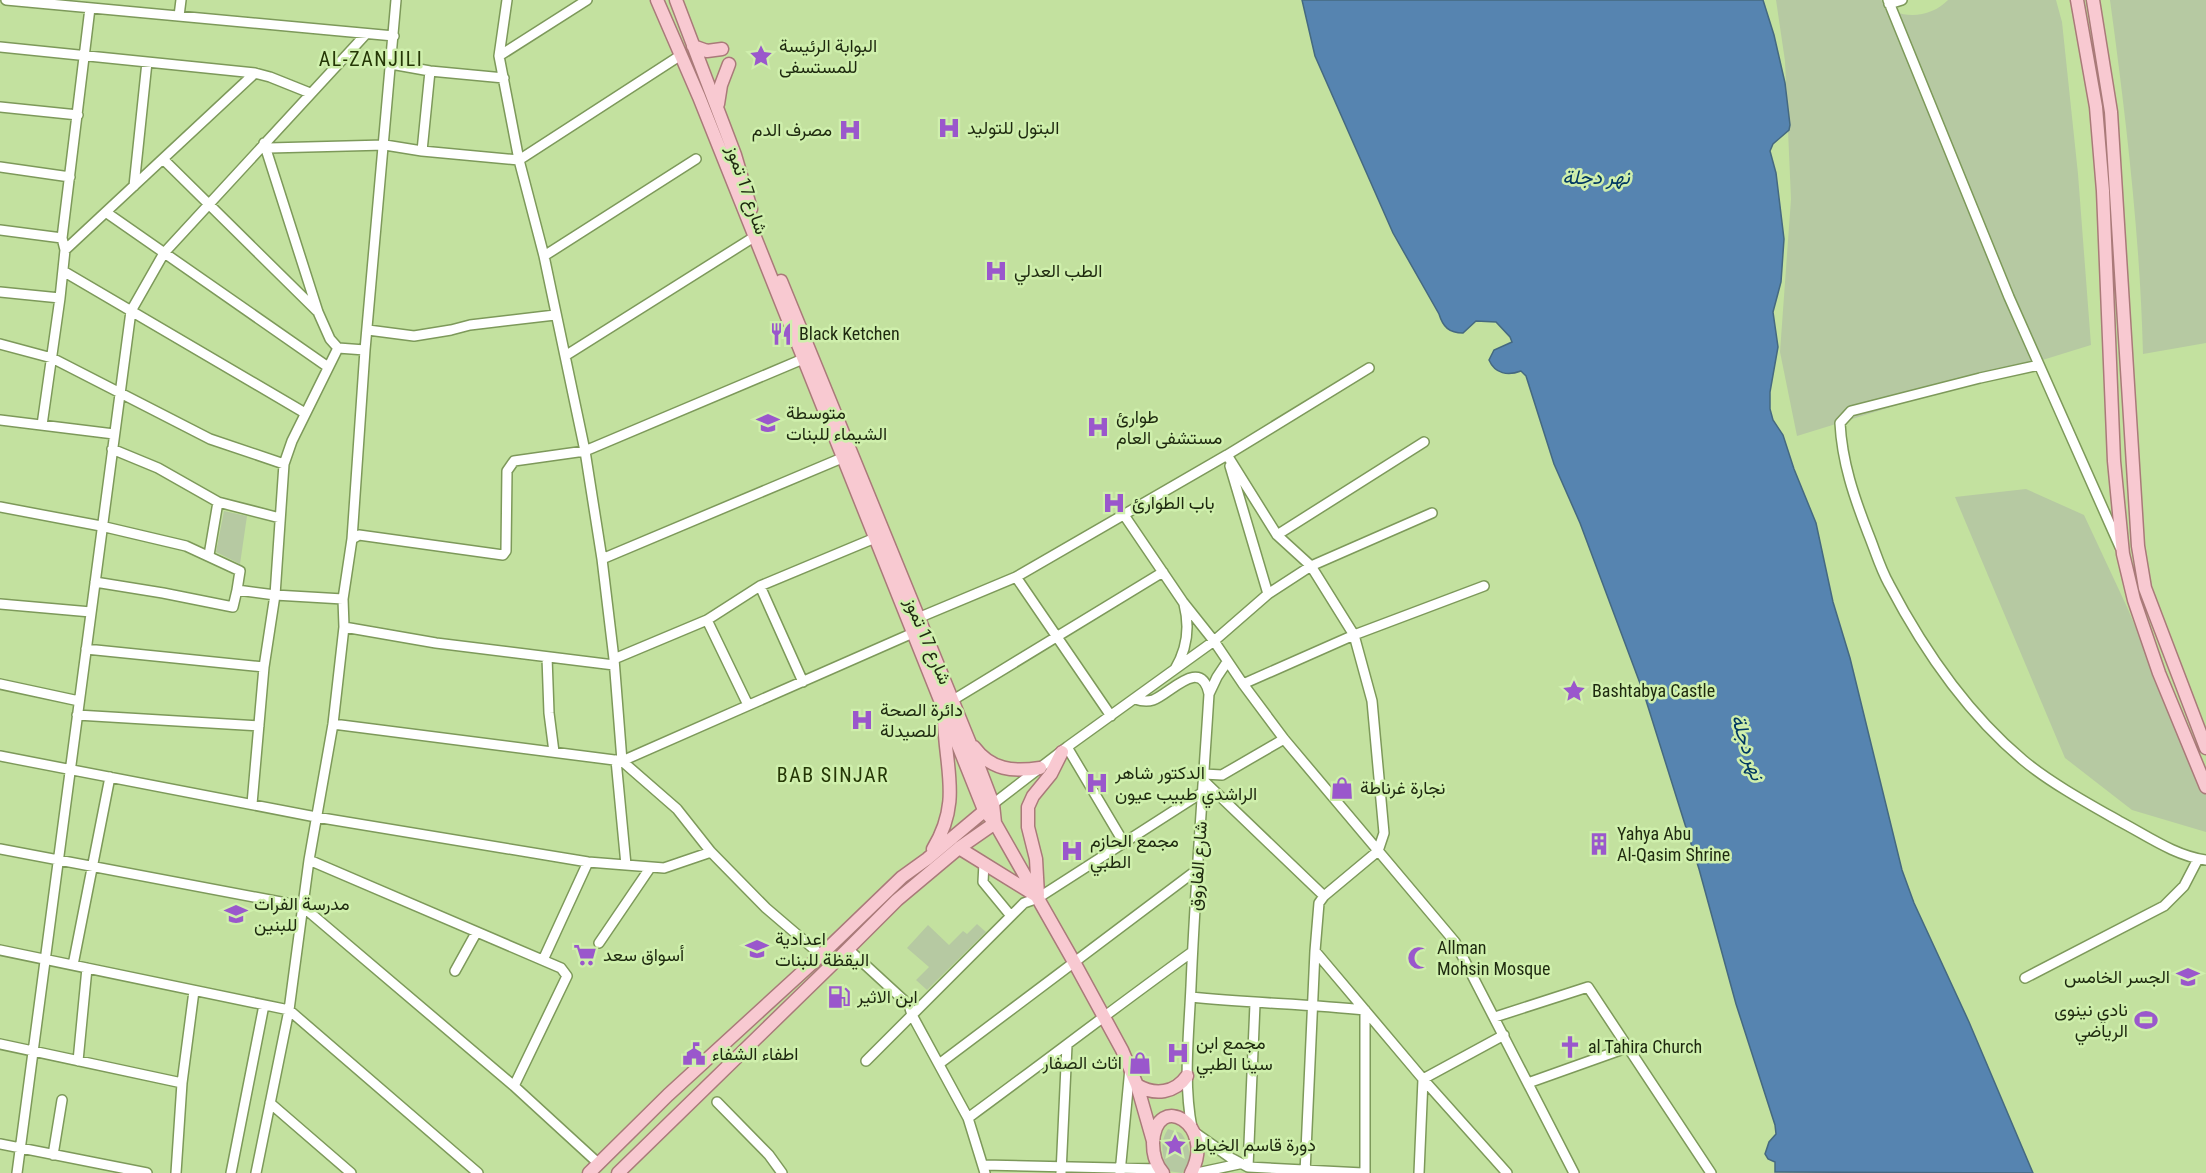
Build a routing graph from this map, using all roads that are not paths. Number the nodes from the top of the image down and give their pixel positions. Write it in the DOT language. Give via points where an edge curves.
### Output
graph roads {
  1 [pos="6,0"];
  2 [pos="181,0"];
  3 [pos="396,0"];
  4 [pos="507,0"];
  5 [pos="587,0"];
  6 [pos="657,0"];
  7 [pos="676,0"];
  8 [pos="1902,0"];
  9 [pos="2077,0"];
  10 [pos="2093,0"];
  11 [pos="1889,2"];
  12 [pos="90,8"];
  13 [pos="179,16"];
  14 [pos="366,34"];
  15 [pos="394,36"];
  16 [pos="693,46"];
  17 [pos="0,47"];
  18 [pos="722,49"];
  19 [pos="681,55"];
  20 [pos="85,56"];
  21 [pos="499,56"];
  22 [pos="147,62"];
  23 [pos="391,64"];
  24 [pos="729,64"];
  25 [pos="430,71"];
  26 [pos="255,73"];
  27 [pos="504,78"];
  28 [pos="310,93"];
  29 [pos="0,107"];
  30 [pos="717,108"];
  31 [pos="78,116"];
  32 [pos="264,143"];
  33 [pos="385,145"];
  34 [pos="422,151"];
  35 [pos="164,159"];
  36 [pos="696,159"];
  37 [pos="519,160"];
  38 [pos="0,167"];
  39 [pos="70,177"];
  40 [pos="134,186"];
  41 [pos="209,203"];
  42 [pos="107,213"];
  43 [pos="0,230"];
  44 [pos="754,237"];
  45 [pos="62,238"];
  46 [pos="66,250"];
  47 [pos="164,253"];
  48 [pos="544,256"];
  49 [pos="63,271"];
  50 [pos="0,292"];
  51 [pos="60,298"];
  52 [pos="131,311"];
  53 [pos="318,312"];
  54 [pos="555,315"];
  55 [pos="368,330"];
  56 [pos="0,344"];
  57 [pos="338,348"];
  58 [pos="365,350"];
  59 [pos="565,356"];
  60 [pos="52,358"];
  61 [pos="803,359"];
  62 [pos="2039,365"];
  63 [pos="328,367"];
  64 [pos="1369,368"];
  65 [pos="120,393"];
  66 [pos="2111,397"];
  67 [pos="2127,398"];
  68 [pos="305,413"];
  69 [pos="0,420"];
  70 [pos="42,425"];
  71 [pos="114,434"];
  72 [pos="1424,442"];
  73 [pos="112,449"];
  74 [pos="585,451"];
  75 [pos="1227,455"];
  76 [pos="842,458"];
  77 [pos="284,464"];
  78 [pos="218,502"];
  79 [pos="0,507"];
  80 [pos="1432,513"];
  81 [pos="1124,515"];
  82 [pos="280,518"];
  83 [pos="101,526"];
  84 [pos="1277,535"];
  85 [pos="875,538"];
  86 [pos="352,539"];
  87 [pos="2123,554"];
  88 [pos="209,555"];
  89 [pos="602,559"];
  90 [pos="1311,566"];
  91 [pos="1163,572"];
  92 [pos="1016,577"];
  93 [pos="95,582"];
  94 [pos="760,586"];
  95 [pos="1484,586"];
  96 [pos="237,590"];
  97 [pos="1268,594"];
  98 [pos="275,595"];
  99 [pos="343,598"];
  100 [pos="1183,602"];
  101 [pos="0,604"];
  102 [pos="91,612"];
  103 [pos="918,618"];
  104 [pos="707,620"];
  105 [pos="344,627"];
  106 [pos="913,633"];
  107 [pos="1354,634"];
  108 [pos="1056,636"];
  109 [pos="1214,640"];
  110 [pos="86,649"];
  111 [pos="547,657"];
  112 [pos="614,662"];
  113 [pos="1227,662"];
  114 [pos="264,667"];
  115 [pos="1173,671"];
  116 [pos="803,682"];
  117 [pos="0,684"];
  118 [pos="1243,684"];
  119 [pos="1209,694"];
  120 [pos="1135,699"];
  121 [pos="79,701"];
  122 [pos="948,704"];
  123 [pos="748,705"];
  124 [pos="77,715"];
  125 [pos="1111,717"];
  126 [pos="333,724"];
  127 [pos="259,726"];
  128 [pos="1284,739"];
  129 [pos="969,741"];
  130 [pos="2206,748"];
  131 [pos="1064,750"];
  132 [pos="554,752"];
  133 [pos="0,756"];
  134 [pos="619,760"];
  135 [pos="1040,768"];
  136 [pos="70,769"];
  137 [pos="110,777"];
  138 [pos="1204,777"];
  139 [pos="2206,787"];
  140 [pos="1203,792"];
  141 [pos="252,804"];
  142 [pos="988,807"];
  143 [pos="316,817"];
  144 [pos="995,823"];
  145 [pos="1124,843"];
  146 [pos="959,848"];
  147 [pos="0,849"];
  148 [pos="1378,851"];
  149 [pos="711,852"];
  150 [pos="927,859"];
  151 [pos="2202,859"];
  152 [pos="58,860"];
  153 [pos="309,860"];
  154 [pos="588,862"];
  155 [pos="984,863"];
  156 [pos="626,865"];
  157 [pos="92,866"];
  158 [pos="650,868"];
  159 [pos="1198,869"];
  160 [pos="1324,896"];
  161 [pos="1038,898"];
  162 [pos="302,906"];
  163 [pos="1011,916"];
  164 [pos="476,933"];
  165 [pos="599,943"];
  166 [pos="848,949"];
  167 [pos="0,950"];
  168 [pos="1315,951"];
  169 [pos="1192,952"];
  170 [pos="822,955"];
  171 [pos="45,959"];
  172 [pos="543,960"];
  173 [pos="1074,962"];
  174 [pos="73,965"];
  175 [pos="87,968"];
  176 [pos="455,971"];
  177 [pos="2025,978"];
  178 [pos="194,990"];
  179 [pos="1191,997"];
  180 [pos="1255,1004"];
  181 [pos="264,1005"];
  182 [pos="1313,1005"];
  183 [pos="289,1010"];
  184 [pos="1365,1010"];
  185 [pos="912,1015"];
  186 [pos="1104,1015"];
  187 [pos="1495,1017"];
  188 [pos="1504,1035"];
  189 [pos="0,1044"];
  190 [pos="1067,1046"];
  191 [pos="1629,1047"];
  192 [pos="33,1051"];
  193 [pos="78,1061"];
  194 [pos="866,1061"];
  195 [pos="939,1064"];
  196 [pos="1130,1067"];
  197 [pos="1187,1076"];
  198 [pos="1423,1079"];
  199 [pos="182,1083"];
  200 [pos="1528,1083"];
  201 [pos="1137,1085"];
  202 [pos="513,1086"];
  203 [pos="668,1095"];
  204 [pos="62,1101"];
  205 [pos="717,1102"];
  206 [pos="270,1103"];
  207 [pos="682,1110"];
  208 [pos="968,1118"];
  209 [pos="1193,1130"];
  210 [pos="1153,1141"];
  211 [pos="0,1144"];
  212 [pos="20,1148"];
  213 [pos="53,1155"];
  214 [pos="1244,1165"];
  215 [pos="593,1168"];
  216 [pos="984,1169"];
  217 [pos="1572,1169"];
  218 [pos="1061,1170"];
  219 [pos="1120,1170"];
  220 [pos="1162,1171"];
  221 [pos="1305,1172"];
  222 [pos="17,1173"];
  223 [pos="147,1173"];
  224 [pos="176,1173"];
  225 [pos="231,1173"];
  226 [pos="256,1173"];
  227 [pos="351,1173"];
  228 [pos="478,1173"];
  229 [pos="618,1173"];
  230 [pos="782,1173"];
  231 [pos="1191,1173"];
  232 [pos="1197,1173"];
  233 [pos="1364,1173"];
  234 [pos="1419,1173"];
  235 [pos="1507,1173"];
  236 [pos="1561,1173"];
  237 [pos="1711,1173"];
  1 -- 12 [label="street"];
  2 -- 13 [label="street"];
  3 -- 15 [label="street"];
  4 -- 21 [label="street"];
  5 -- 21 [label="street"];
  6 -- 19 [label="main road, شارع 17 تموز"];
  7 -- 16 [label="main road, شارع 17 تموز"];
  8 -- 11 [label="street"];
  9 -- 66 [label="main road" via="2096,107"];
  10 -- 67 [label="main road" via="2111,112"];
  11 -- 62 [label="street"];
  12 -- 13 [label="street"];
  12 -- 20 [label="street"];
  13 -- 14 [label="street"];
  14 -- 15 [label="street"];
  14 -- 28 [label="street"];
  15 -- 23 [label="street"];
  16 -- 18 [label="main road" via="707,51"];
  16 -- 30 [label="main road, شارع 17 تموز"];
  17 -- 20 [label="street"];
  19 -- 37 [label="street"];
  19 -- 44 [label="main road, شارع 17 تموز"];
  20 -- 22 [label="street"];
  20 -- 31 [label="street"];
  21 -- 27 [label="street"];
  22 -- 26 [label="street"];
  22 -- 40 [label="street"];
  23 -- 25 [label="street"];
  23 -- 33 [label="street"];
  24 -- 30 [label="main road"];
  25 -- 27 [label="street"];
  25 -- 34 [label="street"];
  26 -- 28 [label="street"];
  26 -- 35 [label="street"];
  27 -- 37 [label="street"];
  28 -- 32 [label="street"];
  29 -- 31 [label="street"];
  30 -- 103 [label="main road, شارع 17 تموز" via="751,209"];
  31 -- 39 [label="street"];
  32 -- 33 [label="street" via="269,148"];
  32 -- 41 [label="street"];
  32 -- 53 [label="street"];
  33 -- 34 [label="street"];
  33 -- 55 [label="street"];
  34 -- 37 [label="street"];
  35 -- 40 [label="street"];
  35 -- 41 [label="street"];
  36 -- 48 [label="street"];
  37 -- 48 [label="street"];
  38 -- 39 [label="street"];
  39 -- 45 [label="street"];
  40 -- 42 [label="street"];
  41 -- 47 [label="street"];
  41 -- 53 [label="street"];
  42 -- 46 [label="street"];
  42 -- 47 [label="street"];
  43 -- 45 [label="street"];
  44 -- 59 [label="street"];
  44 -- 61 [label="main road, شارع 17 تموز"];
  45 -- 46 [label="street"];
  46 -- 49 [label="street"];
  47 -- 52 [label="street"];
  47 -- 63 [label="street"];
  48 -- 54 [label="street"];
  49 -- 51 [label="street"];
  49 -- 52 [label="street"];
  50 -- 51 [label="street"];
  51 -- 60 [label="street"];
  52 -- 65 [label="street"];
  52 -- 68 [label="street"];
  53 -- 57 [label="street"];
  54 -- 55 [label="street" via="414,336"];
  54 -- 59 [label="street"];
  55 -- 58 [label="street"];
  56 -- 60 [label="street"];
  57 -- 58 [label="street"];
  57 -- 63 [label="street"];
  58 -- 86 [label="street"];
  59 -- 74 [label="street"];
  60 -- 65 [label="street"];
  60 -- 70 [label="street"];
  61 -- 74 [label="street"];
  61 -- 76 [label="main road, شارع 17 تموز"];
  62 -- 87 [label="street"];
  62 -- 151 [label="street" via="1851,411 1840,423 1841,441 1857,506 1888,582 1922,642 1980,721 2024,762 2086,802 2161,844"];
  63 -- 68 [label="street"];
  64 -- 75 [label="street"];
  65 -- 71 [label="street"];
  65 -- 77 [label="street" via="210,439"];
  66 -- 67 [label="main road"];
  66 -- 87 [label="main road"];
  67 -- 130 [label="main road" via="2138,546 2145,588"];
  68 -- 77 [label="street"];
  69 -- 70 [label="street"];
  70 -- 71 [label="street"];
  71 -- 73 [label="street"];
  72 -- 84 [label="street"];
  73 -- 78 [label="street" via="158,468"];
  73 -- 83 [label="street"];
  74 -- 86 [label="street" via="511,463 507,471 503,555 359,535"];
  74 -- 89 [label="street"];
  75 -- 81 [label="street"];
  75 -- 84 [label="street"];
  75 -- 97 [label="street"];
  76 -- 85 [label="main road, شارع 17 تموز"];
  76 -- 89 [label="street"];
  77 -- 82 [label="street"];
  78 -- 82 [label="street"];
  78 -- 88 [label="street"];
  79 -- 83 [label="street"];
  80 -- 90 [label="street"];
  81 -- 91 [label="street"];
  81 -- 92 [label="street"];
  82 -- 98 [label="street"];
  83 -- 88 [label="street"];
  83 -- 93 [label="street"];
  84 -- 90 [label="street"];
  85 -- 94 [label="street"];
  85 -- 106 [label="main road, شارع 17 تموز"];
  86 -- 99 [label="street"];
  87 -- 139 [label="main road" via="2159,673"];
  88 -- 96 [label="street" via="240,570"];
  89 -- 112 [label="street"];
  90 -- 97 [label="street"];
  90 -- 107 [label="street"];
  91 -- 100 [label="street"];
  91 -- 108 [label="street"];
  92 -- 103 [label="street"];
  92 -- 108 [label="street"];
  93 -- 96 [label="street" via="233,608"];
  93 -- 102 [label="street"];
  94 -- 104 [label="street"];
  94 -- 116 [label="street"];
  95 -- 107 [label="street"];
  96 -- 98 [label="street"];
  97 -- 109 [label="street"];
  98 -- 99 [label="street"];
  98 -- 114 [label="street"];
  99 -- 105 [label="street"];
  100 -- 109 [label="street"];
  100 -- 115 [label="street" via="1186,638"];
  101 -- 102 [label="street"];
  102 -- 110 [label="street"];
  103 -- 122 [label="main road, شارع 17 تموز"];
  104 -- 112 [label="street"];
  104 -- 123 [label="street"];
  105 -- 111 [label="street"];
  105 -- 126 [label="street"];
  106 -- 116 [label="street"];
  106 -- 122 [label="main road, شارع 17 تموز"];
  107 -- 118 [label="street"];
  107 -- 148 [label="street" via="1372,700 1384,833"];
  108 -- 122 [label="street"];
  108 -- 125 [label="street"];
  109 -- 113 [label="street"];
  109 -- 115 [label="street"];
  110 -- 114 [label="street"];
  110 -- 121 [label="street"];
  111 -- 112 [label="street"];
  111 -- 132 [label="street"];
  112 -- 134 [label="street"];
  113 -- 118 [label="street"];
  113 -- 119 [label="street"];
  114 -- 127 [label="street"];
  115 -- 120 [label="street"];
  116 -- 123 [label="street"];
  117 -- 121 [label="street"];
  118 -- 128 [label="street"];
  119 -- 120 [label="street" via="1202,680 1191,677 1155,699"];
  119 -- 138 [label="street, شارع الفاروق"];
  120 -- 125 [label="street"];
  121 -- 124 [label="street"];
  122 -- 129 [label="main road, شارع 17 تموز"];
  122 -- 142 [label="main road, شارع 17 تموز"];
  122 -- 150 [label="main road" via="944,737 951,798 941,836"];
  123 -- 134 [label="street"];
  124 -- 127 [label="street"];
  124 -- 136 [label="street"];
  125 -- 131 [label="street"];
  126 -- 132 [label="street"];
  126 -- 143 [label="street"];
  127 -- 141 [label="street"];
  128 -- 138 [label="street" via="1222,775"];
  128 -- 148 [label="street"];
  129 -- 135 [label="main road" via="994,766"];
  129 -- 142 [label="main road, شارع 17 تموز"];
  131 -- 135 [label="street"];
  131 -- 145 [label="street"];
  131 -- 161 [label="main road" via="1028,807"];
  132 -- 134 [label="street"];
  133 -- 136 [label="street"];
  134 -- 149 [label="street" via="677,809"];
  134 -- 156 [label="street"];
  135 -- 142 [label="street"];
  136 -- 137 [label="street"];
  136 -- 152 [label="street"];
  137 -- 141 [label="street"];
  137 -- 157 [label="street"];
  138 -- 140 [label="street, شارع الفاروق"];
  138 -- 160 [label="street"];
  140 -- 145 [label="street"];
  140 -- 159 [label="street, شارع الفاروق"];
  141 -- 143 [label="street"];
  142 -- 144 [label="main road, شارع 17 تموز"];
  142 -- 150 [label="main road"];
  143 -- 153 [label="street"];
  143 -- 154 [label="street"];
  144 -- 146 [label="main road"];
  144 -- 161 [label="main road, شارع 17 تموز"];
  145 -- 161 [label="street"];
  146 -- 155 [label="main road"];
  146 -- 166 [label="main road" via="881,914"];
  147 -- 152 [label="street"];
  148 -- 160 [label="street"];
  148 -- 187 [label="street" via="1455,942"];
  149 -- 158 [label="street" via="664,868"];
  149 -- 170 [label="street" via="766,908"];
  150 -- 170 [label="main road" via="894,884"];
  151 -- 177 [label="street" via="2164,906"];
  152 -- 157 [label="street"];
  152 -- 171 [label="street"];
  153 -- 162 [label="street"];
  153 -- 164 [label="street"];
  154 -- 156 [label="street"];
  154 -- 172 [label="street"];
  155 -- 161 [label="main road"];
  155 -- 163 [label="street" via="983,882"];
  156 -- 158 [label="street"];
  157 -- 162 [label="street"];
  157 -- 174 [label="street"];
  158 -- 165 [label="street"];
  159 -- 169 [label="street, شارع الفاروق"];
  159 -- 173 [label="street"];
  160 -- 168 [label="street" via="1319,903"];
  161 -- 163 [label="street" via="1024,903"];
  161 -- 173 [label="main road, شارع 17 تموز"];
  162 -- 183 [label="street"];
  162 -- 202 [label="street"];
  163 -- 185 [label="street"];
  164 -- 172 [label="street"];
  164 -- 176 [label="street"];
  166 -- 185 [label="street" via="909,1005"];
  166 -- 207 [label="main road"];
  167 -- 171 [label="street"];
  168 -- 182 [label="street"];
  168 -- 184 [label="street"];
  169 -- 179 [label="street, شارع الفاروق"];
  169 -- 186 [label="street"];
  170 -- 203 [label="main road"];
  171 -- 174 [label="street"];
  171 -- 192 [label="street"];
  172 -- 202 [label="street" via="561,968 567,976"];
  173 -- 186 [label="main road, شارع 17 تموز"];
  173 -- 195 [label="street"];
  174 -- 175 [label="street"];
  175 -- 178 [label="street"];
  175 -- 193 [label="street"];
  178 -- 181 [label="street"];
  178 -- 199 [label="street"];
  179 -- 180 [label="street"];
  179 -- 197 [label="street, شارع الفاروق"];
  180 -- 182 [label="street"];
  180 -- 214 [label="street"];
  181 -- 183 [label="street"];
  181 -- 225 [label="street"];
  182 -- 184 [label="street"];
  182 -- 221 [label="street"];
  183 -- 206 [label="street"];
  183 -- 228 [label="street"];
  184 -- 198 [label="street"];
  184 -- 233 [label="street"];
  185 -- 194 [label="street"];
  185 -- 195 [label="street"];
  186 -- 190 [label="street"];
  186 -- 196 [label="main road, شارع 17 تموز"];
  187 -- 188 [label="street"];
  187 -- 191 [label="street" via="1588,987"];
  188 -- 198 [label="street"];
  188 -- 200 [label="street"];
  189 -- 192 [label="street"];
  190 -- 208 [label="street"];
  190 -- 218 [label="street"];
  191 -- 200 [label="street"];
  191 -- 237 [label="street"];
  192 -- 193 [label="street"];
  192 -- 212 [label="street"];
  193 -- 199 [label="street"];
  195 -- 208 [label="street"];
  196 -- 201 [label="main road, شارع 17 تموز"];
  196 -- 219 [label="street"];
  197 -- 201 [label="main road" via="1168,1091 1155,1092"];
  197 -- 209 [label="street, شارع الفاروق"];
  198 -- 234 [label="street"];
  198 -- 235 [label="street"];
  199 -- 224 [label="street"];
  200 -- 217 [label="street"];
  201 -- 210 [label="main road, شارع 17 تموز"];
  202 -- 215 [label="street"];
  203 -- 207 [label="main road"];
  203 -- 215 [label="main road"];
  204 -- 213 [label="street"];
  205 -- 230 [label="street"];
  206 -- 226 [label="street"];
  206 -- 227 [label="street"];
  207 -- 229 [label="main road"];
  208 -- 216 [label="street"];
  209 -- 210 [label="main road" via="1180,1117 1167,1117"];
  209 -- 214 [label="street"];
  209 -- 231 [label="main road, شارع الفاروق" via="1196,1153"];
  210 -- 220 [label="main road"];
  211 -- 212 [label="street"];
  212 -- 213 [label="street"];
  212 -- 222 [label="street"];
  213 -- 223 [label="street"];
  214 -- 221 [label="street"];
  214 -- 232 [label="street"];
  216 -- 218 [label="street"];
  217 -- 236 [label="street"];
  218 -- 219 [label="street"];
  219 -- 220 [label="street"];
  221 -- 233 [label="street"];
}
